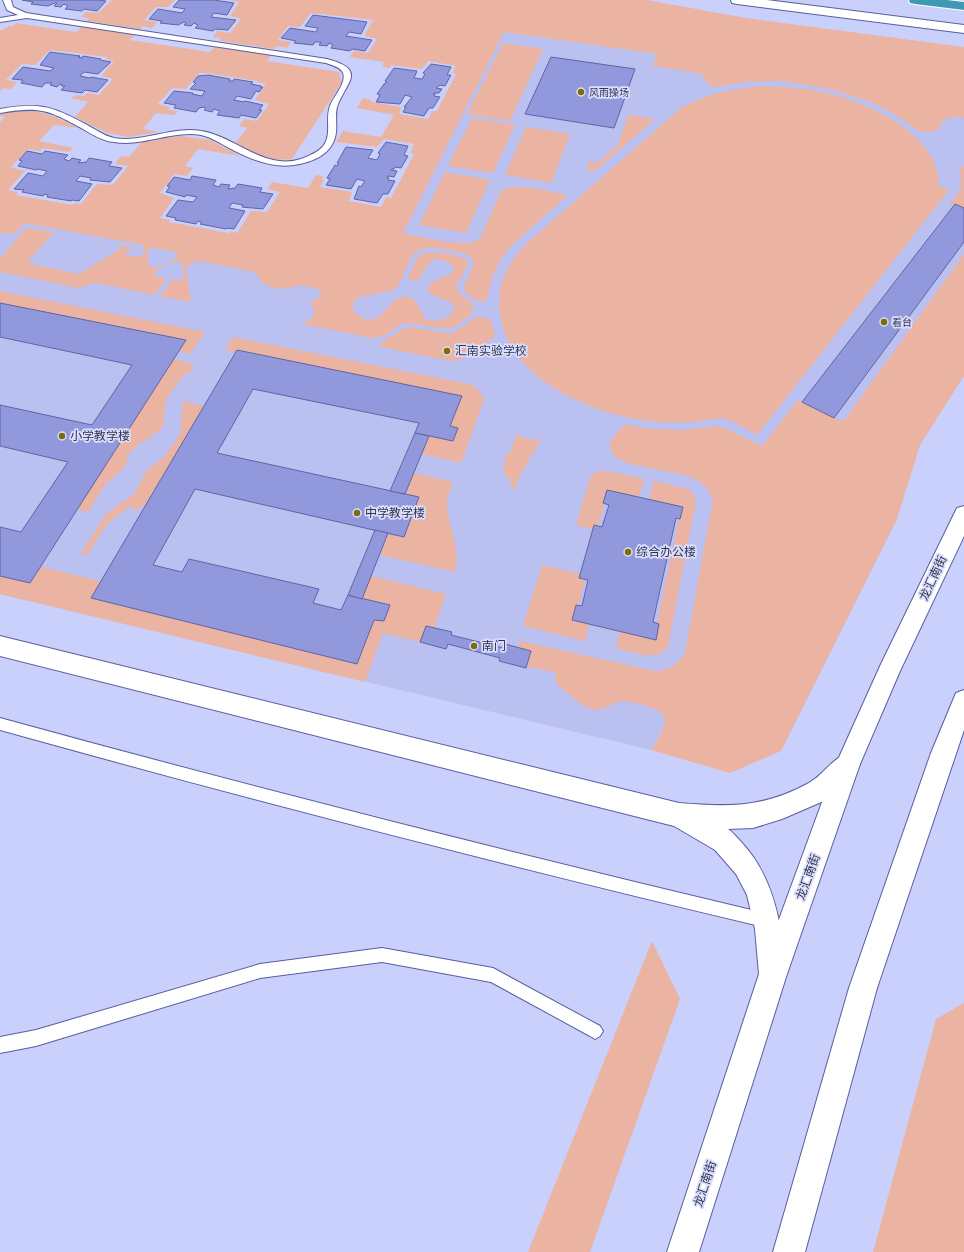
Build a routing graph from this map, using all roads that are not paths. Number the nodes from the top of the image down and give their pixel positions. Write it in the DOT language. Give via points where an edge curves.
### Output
graph roads {
  1 [pos="6,0"];
  2 [pos="737,0"];
  3 [pos="915,0"];
  4 [pos="964,6"];
  5 [pos="0,9"];
  6 [pos="964,15"];
  7 [pos="36,16"];
  8 [pos="0,20"];
  9 [pos="899,21"];
  10 [pos="964,29"];
  11 [pos="0,111"];
  12 [pos="964,514"];
  13 [pos="0,646"];
  14 [pos="964,700"];
  15 [pos="0,724"];
  16 [pos="848,764"];
  17 [pos="679,815"];
  18 [pos="790,926"];
  19 [pos="773,974"];
  20 [pos="595,1031"];
  21 [pos="0,1046"];
  22 [pos="682,1252"];
  23 [pos="789,1252"];
  1 -- 5 [label="lane"];
  1 -- 7 [label="lane" via="14,10 24,15"];
  2 -- 9 [label="street"];
  3 -- 4 [label="highway"];
  6 -- 9 [label="street" via="951,21"];
  7 -- 8 [label="lane" via="17,16"];
  7 -- 11 [label="lane" via="333,62 342,68 348,77 334,105 332,137 328,146 313,157 300,162 271,163 205,134 184,132 114,140 50,109 29,106"];
  9 -- 10 [label="street"];
  12 -- 16 [label="street, 龙汇南街"];
  13 -- 17 [label="street"];
  14 -- 23 [label="street" via="943,753 863,988"];
  15 -- 18 [label="lane" via="216,784 538,866"];
  16 -- 17 [label="street" via="817,792 782,808 753,816 719,818"];
  16 -- 18 [label="street, 龙汇南街"];
  17 -- 19 [label="street" via="724,841 746,865 759,892 768,929"];
  18 -- 19 [label="street, 龙汇南街"];
  19 -- 22 [label="street, 龙汇南街"];
  20 -- 21 [label="lane" via="493,975 382,955 260,971 36,1038"];
}
